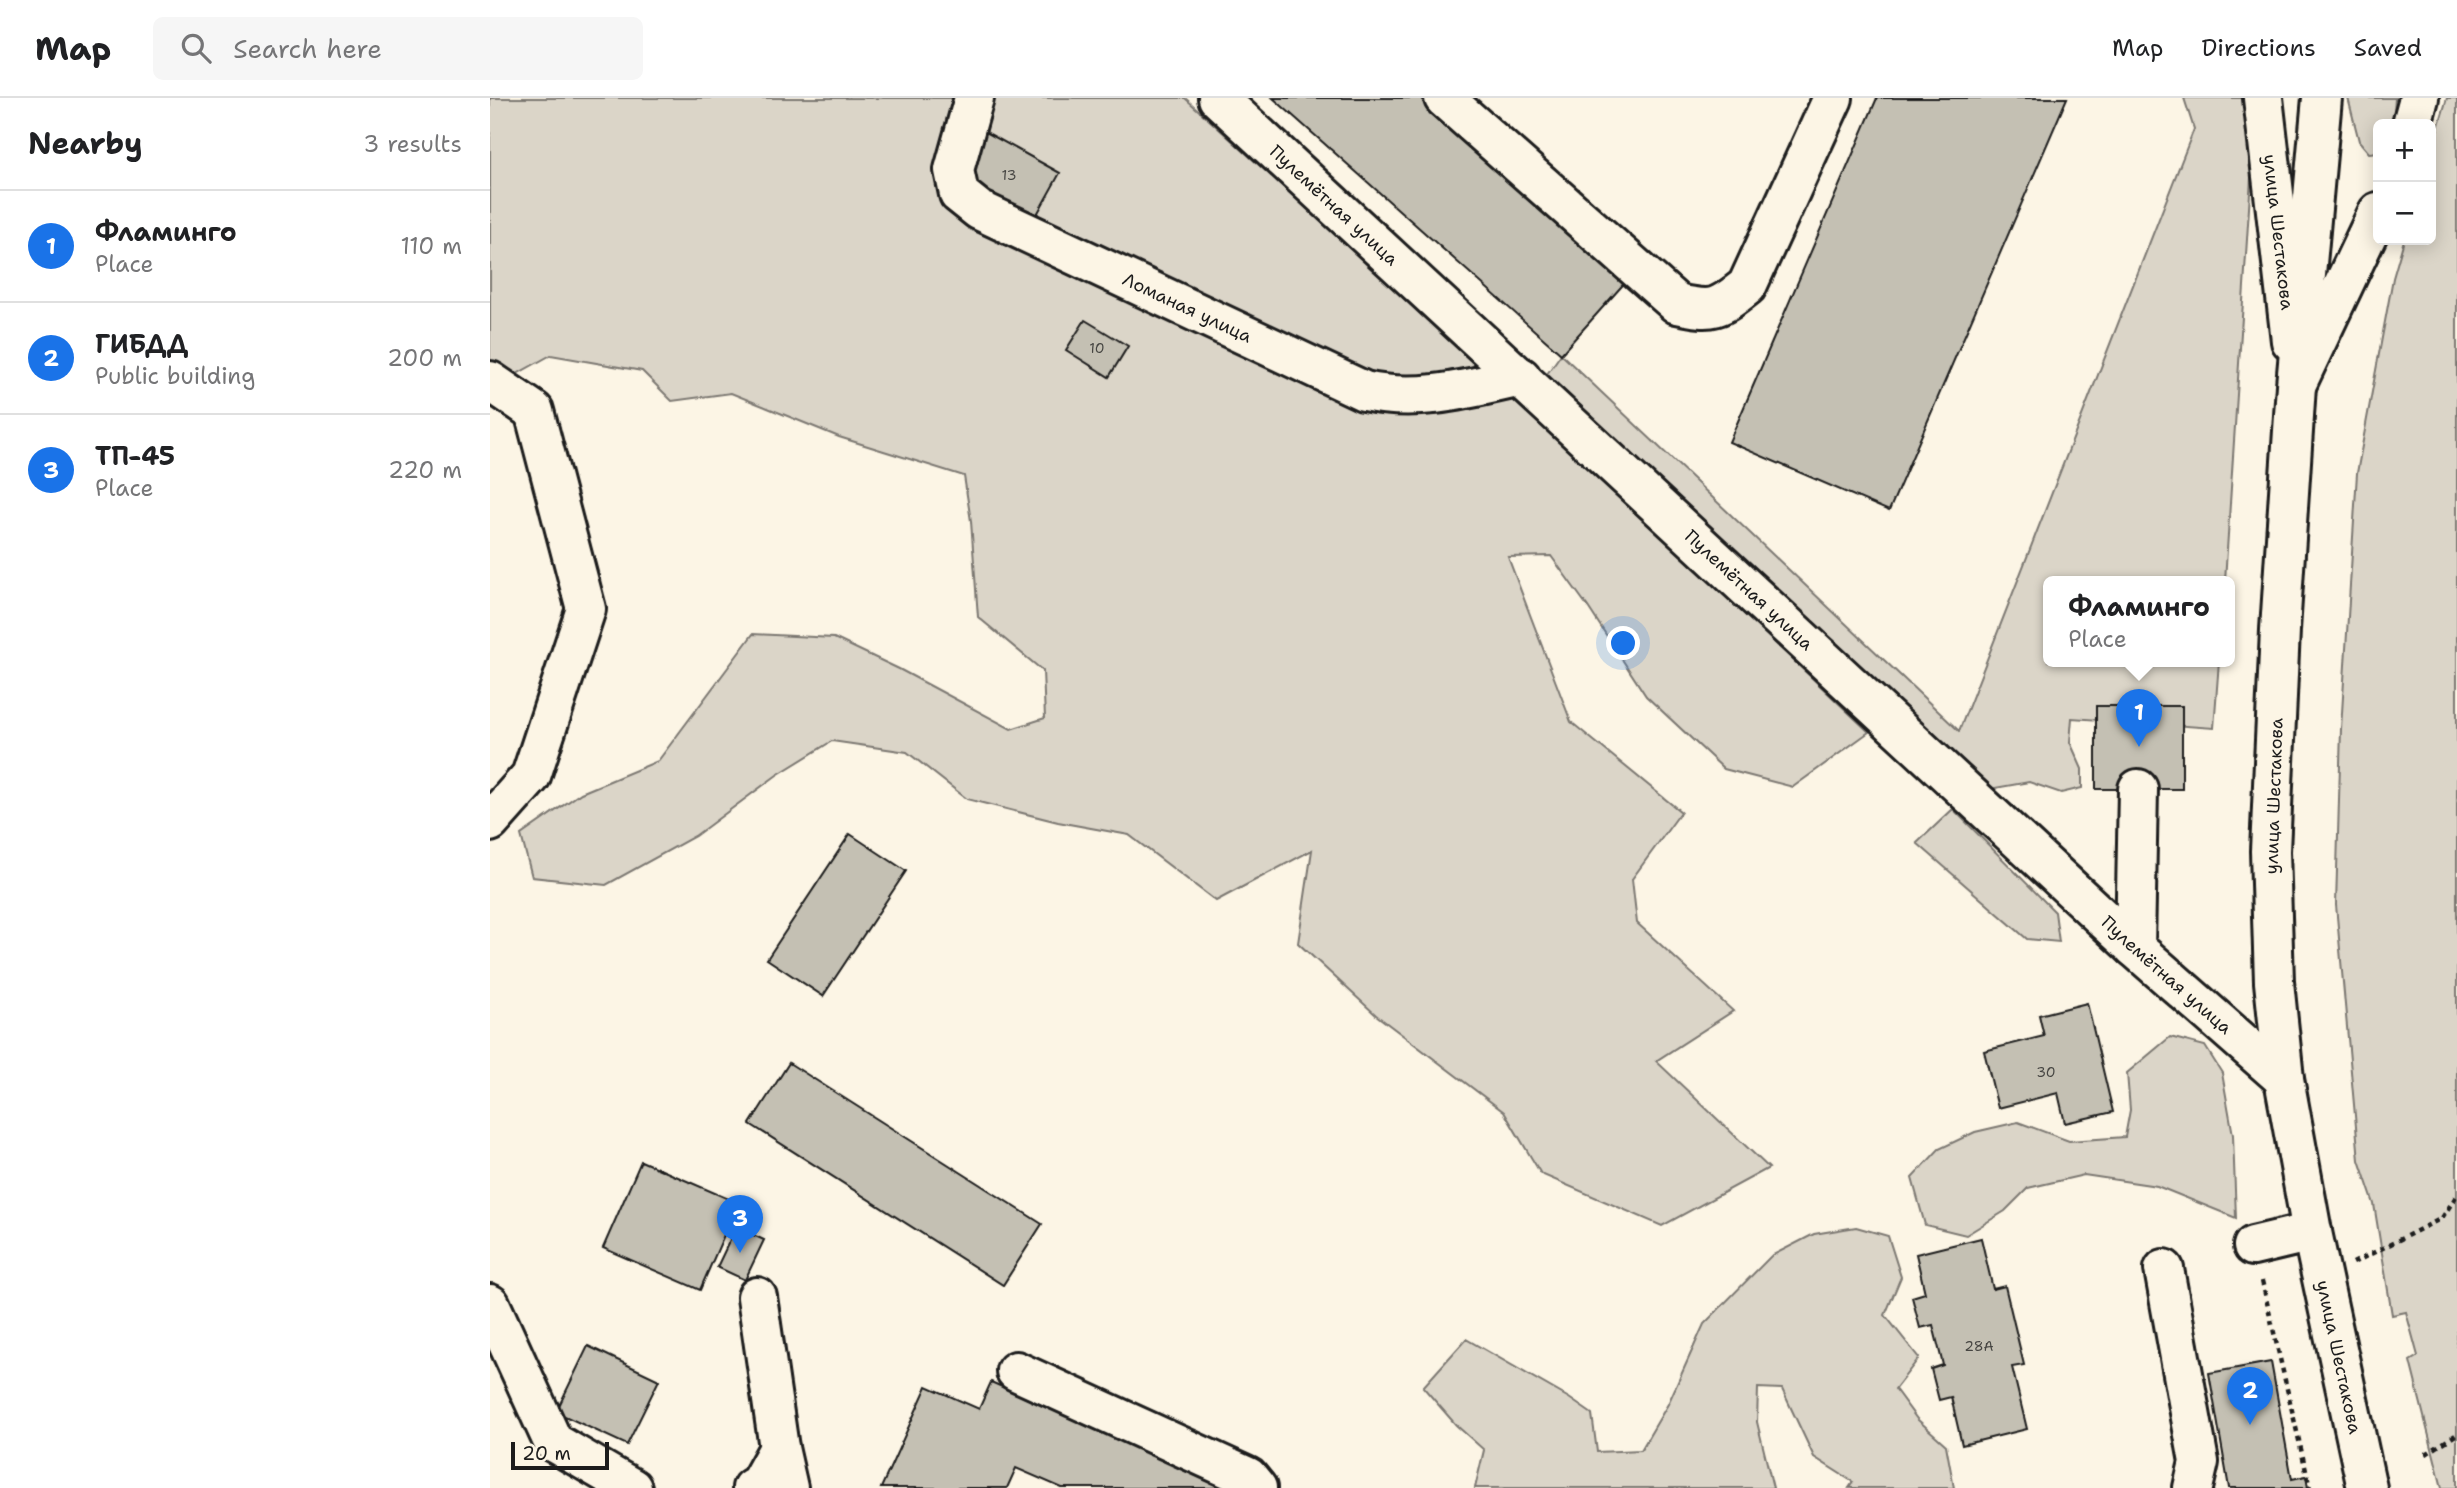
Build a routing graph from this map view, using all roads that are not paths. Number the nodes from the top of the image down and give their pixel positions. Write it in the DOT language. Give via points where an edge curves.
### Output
graph roads {
  1 [pos="974,98"];
  2 [pos="1218,98"];
  3 [pos="1444,98"];
  4 [pos="1833,98"];
  5 [pos="2263,98"];
  6 [pos="2322,98"];
  7 [pos="2419,98"];
  8 [pos="2413,119"];
  9 [pos="2373,223"];
  10 [pos="1521,377"];
  11 [pos="490,381"];
  12 [pos="2296,385"];
  13 [pos="2138,789"];
  14 [pos="490,822"];
  15 [pos="2135,948"];
  16 [pos="2284,1079"];
  17 [pos="2312,1232"];
  18 [pos="2253,1246"];
  19 [pos="2164,1269"];
  20 [pos="757,1297"];
  21 [pos="490,1304"];
  22 [pos="1016,1371"];
  23 [pos="779,1448"];
  24 [pos="632,1488"];
  25 [pos="752,1488"];
  26 [pos="788,1488"];
  27 [pos="1257,1488"];
  28 [pos="2193,1488"];
  29 [pos="2367,1488"];
  1 -- 10 [label="street, Ломаная улица" via="954,170 960,194 979,210 1364,391 1408,397 1445,394"];
  2 -- 10 [label="street, Пулемётная улица"];
  3 -- 4 [label="street" via="1677,304 1705,310 1725,304 1747,286"];
  5 -- 12 [label="street, улица Шестакова"];
  6 -- 12 [label="street"];
  7 -- 8 [label="street"];
  9 -- 12 [label="street"];
  10 -- 15 [label="street, Пулемётная улица"];
  11 -- 14 [label="street" via="534,411 586,609 531,776"];
  12 -- 16 [label="street, улица Шестакова" via="2270,851 2274,982"];
  13 -- 15 [label="street"];
  15 -- 16 [label="street, Пулемётная улица"];
  16 -- 17 [label="street, улица Шестакова"];
  17 -- 18 [label="street"];
  17 -- 29 [label="street, улица Шестакова"];
  19 -- 28 [label="street" via="2199,1462"];
  20 -- 23 [label="street"];
  21 -- 24 [label="street" via="553,1443"];
  22 -- 27 [label="street" via="1248,1478"];
  23 -- 25 [label="street"];
  23 -- 26 [label="street"];
}
